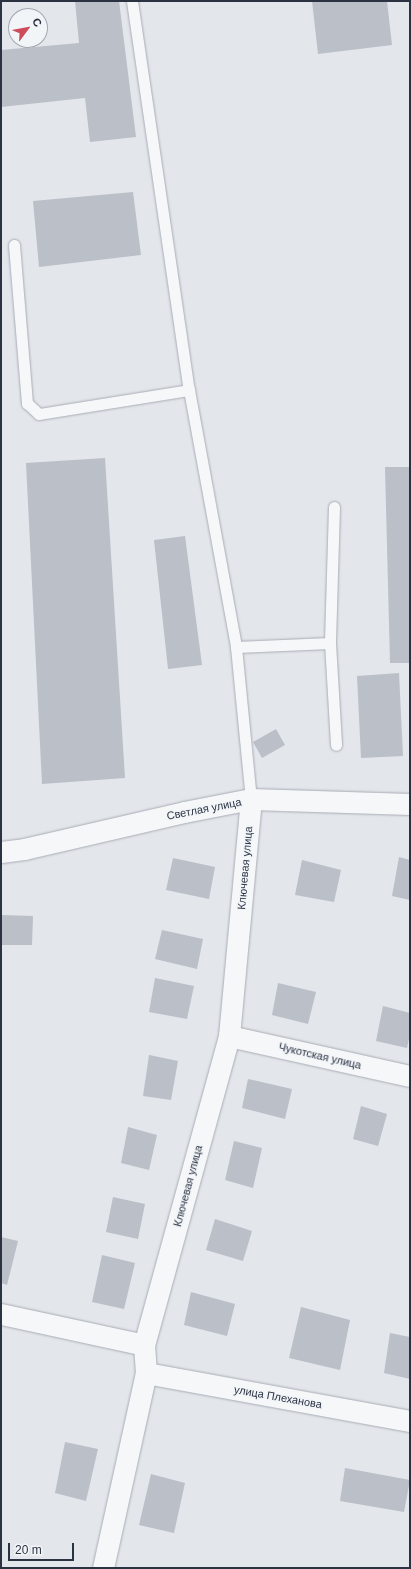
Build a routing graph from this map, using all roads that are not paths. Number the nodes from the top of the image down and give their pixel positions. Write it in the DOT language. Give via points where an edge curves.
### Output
graph roads {
  1 [pos="132,1"];
  2 [pos="14,245"];
  3 [pos="189,390"];
  4 [pos="334,507"];
  5 [pos="330,643"];
  6 [pos="236,647"];
  7 [pos="336,745"];
  8 [pos="251,799"];
  9 [pos="410,804"];
  10 [pos="1,852"];
  11 [pos="229,1036"];
  12 [pos="410,1076"];
  13 [pos="1,1314"];
  14 [pos="144,1345"];
  15 [pos="146,1373"];
  16 [pos="410,1421"];
  17 [pos="103,1568"];
  1 -- 3 [label="lane"];
  2 -- 3 [label="lane" via="26,403 39,414"];
  3 -- 6 [label="lane"];
  4 -- 5 [label="lane"];
  5 -- 6 [label="lane"];
  5 -- 7 [label="lane"];
  6 -- 8 [label="lane"];
  8 -- 9 [label="street, Светлая улица"];
  8 -- 10 [label="street, Светлая улица"];
  8 -- 11 [label="street, Ключевая улица"];
  11 -- 12 [label="street, Чукотская улица"];
  11 -- 14 [label="street, Ключевая улица"];
  13 -- 14 [label="street"];
  14 -- 15 [label="street, Ключевая улица"];
  15 -- 16 [label="street, улица Плеханова"];
  15 -- 17 [label="street, Ключевая улица"];
}
